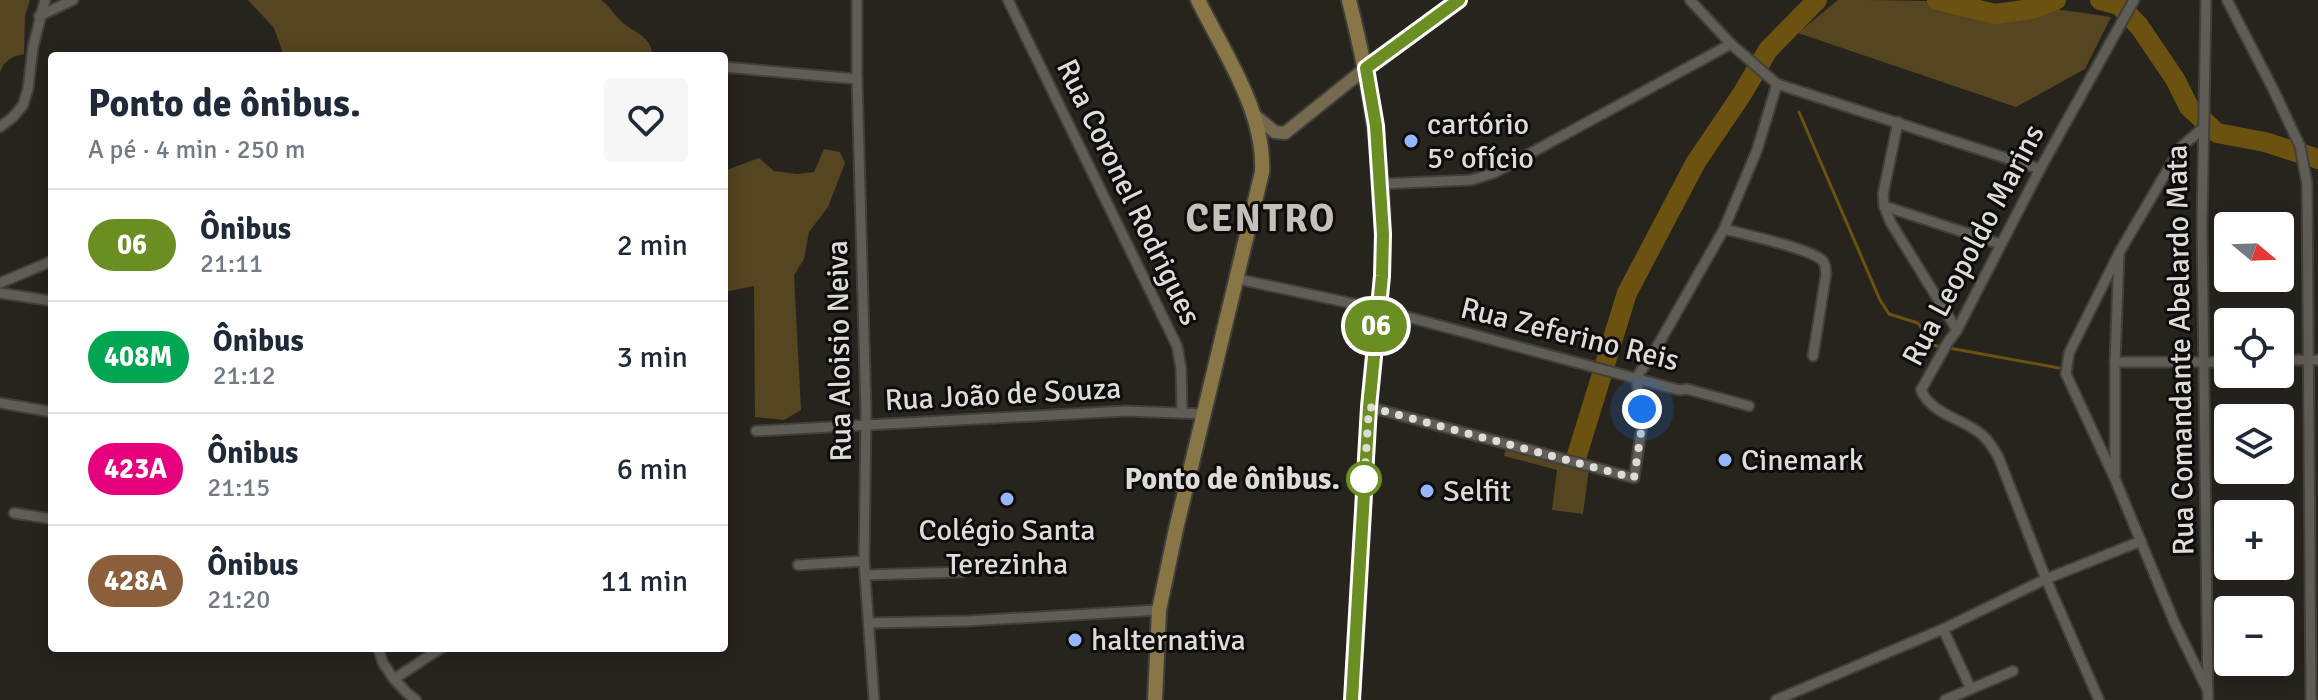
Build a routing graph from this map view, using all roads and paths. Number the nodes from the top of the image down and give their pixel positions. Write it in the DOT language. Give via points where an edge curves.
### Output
graph roads {
  1 [pos="45,0"];
  2 [pos="73,0"];
  3 [pos="857,0"];
  4 [pos="1008,0"];
  5 [pos="1198,0"];
  6 [pos="1349,0"];
  7 [pos="1459,0"];
  8 [pos="1690,0"];
  9 [pos="2134,0"];
  10 [pos="2206,0"];
  11 [pos="2227,0"];
  12 [pos="39,16"];
  13 [pos="1731,44"];
  14 [pos="728,67"];
  15 [pos="1366,68"];
  16 [pos="857,79"];
  17 [pos="1773,82"];
  18 [pos="1254,115"];
  19 [pos="1898,122"];
  20 [pos="2202,123"];
  21 [pos="0,127"];
  22 [pos="2040,169"];
  23 [pos="1381,184"];
  24 [pos="1884,206"];
  25 [pos="1724,229"];
  26 [pos="2000,244"];
  27 [pos="2120,251"];
  28 [pos="48,263"];
  29 [pos="1238,279"];
  30 [pos="0,283"];
  31 [pos="0,293"];
  32 [pos="48,300"];
  33 [pos="1378,309"];
  34 [pos="1957,330"];
  35 [pos="1813,356"];
  36 [pos="2313,360"];
  37 [pos="2115,362"];
  38 [pos="2203,362"];
  39 [pos="2214,362"];
  40 [pos="1636,378"];
  41 [pos="0,403"];
  42 [pos="1749,406"];
  43 [pos="1369,407"];
  44 [pos="48,411"];
  45 [pos="1182,412"];
  46 [pos="1205,414"];
  47 [pos="866,425"];
  48 [pos="756,431"];
  49 [pos="2115,479"];
  50 [pos="14,513"];
  51 [pos="48,518"];
  52 [pos="2141,541"];
  53 [pos="864,561"];
  54 [pos="798,565"];
  55 [pos="962,572"];
  56 [pos="865,575"];
  57 [pos="2046,579"];
  58 [pos="1159,610"];
  59 [pos="869,623"];
  60 [pos="1943,629"];
  61 [pos="379,652"];
  62 [pos="436,652"];
  63 [pos="2013,671"];
  64 [pos="394,679"];
  65 [pos="1971,689"];
  66 [pos="2208,696"];
  67 [pos="1790,697"];
  68 [pos="416,700"];
  69 [pos="874,700"];
  70 [pos="1155,700"];
  71 [pos="1352,700"];
  72 [pos="1776,700"];
  73 [pos="1945,700"];
  74 [pos="2099,700"];
  75 [pos="2311,700"];
  1 -- 12 [label="street"];
  2 -- 12 [label="street"];
  3 -- 16 [label="street, Rua Aloisio Neiva"];
  4 -- 45 [label="street, Rua Coronel Rodrigues" via="1177,346"];
  5 -- 18 [label="main road"];
  6 -- 15 [label="main road"];
  7 -- 15 [label="street"];
  8 -- 13 [label="street"];
  9 -- 22 [label="street, Rua Leopoldo Marins"];
  10 -- 20 [label="street, Rua Comandante Abelardo Mata"];
  11 -- 36 [label="street" via="2300,146 2307,184"];
  12 -- 21 [label="street" via="23,105"];
  13 -- 17 [label="street"];
  13 -- 23 [label="street" via="1494,173 1471,180"];
  14 -- 16 [label="street"];
  15 -- 18 [label="street" via="1285,133 1275,132"];
  15 -- 23 [label="main road"];
  16 -- 47 [label="street, Rua Aloisio Neiva"];
  17 -- 19 [label="street"];
  17 -- 25 [label="street" via="1757,150"];
  18 -- 29 [label="main road" via="1262,172"];
  19 -- 22 [label="street"];
  19 -- 24 [label="street"];
  20 -- 27 [label="street" via="2181,147"];
  20 -- 38 [label="street, Rua Comandante Abelardo Mata"];
  22 -- 26 [label="street, Rua Leopoldo Marins"];
  23 -- 33 [label="main road"];
  24 -- 26 [label="street"];
  24 -- 34 [label="street"];
  25 -- 35 [label="street" via="1822,260 1826,274"];
  25 -- 40 [label="street"];
  26 -- 34 [label="street, Rua Leopoldo Marins"];
  27 -- 37 [label="street"];
  27 -- 49 [label="street" via="2066,363 2072,389"];
  28 -- 30 [label="street"];
  29 -- 33 [label="street, Rua Zeferino Reis"];
  29 -- 46 [label="main road"];
  31 -- 32 [label="street"];
  33 -- 40 [label="street, Rua Zeferino Reis"];
  33 -- 43 [label="main road"];
  34 -- 57 [label="street, Rua Leopoldo Marins" via="1921,390 1925,400 1979,432 1998,456"];
  36 -- 75 [label="street"];
  37 -- 38 [label="street"];
  37 -- 49 [label="street"];
  38 -- 39 [label="street"];
  38 -- 66 [label="street, Rua Comandante Abelardo Mata"];
  40 -- 42 [label="street, Rua Zeferino Reis"];
  40 -- 43 [label="street" via="1642,426 1634,478"];
  41 -- 44 [label="street"];
  43 -- 71 [label="main road"];
  45 -- 46 [label="street, Rua João de Souza"];
  45 -- 47 [label="street, Rua João de Souza"];
  46 -- 58 [label="main road"];
  47 -- 48 [label="street, Rua João de Souza"];
  47 -- 53 [label="street, Rua Aloisio Neiva"];
  49 -- 52 [label="street"];
  50 -- 51 [label="street"];
  52 -- 57 [label="street"];
  52 -- 66 [label="street"];
  53 -- 54 [label="street"];
  53 -- 56 [label="street, Rua Aloisio Neiva"];
  55 -- 56 [label="street"];
  56 -- 59 [label="street, Rua Aloisio Neiva"];
  57 -- 60 [label="street"];
  57 -- 74 [label="street"];
  58 -- 59 [label="street"];
  58 -- 70 [label="main road"];
  59 -- 69 [label="street, Rua Aloisio Neiva"];
  60 -- 65 [label="street"];
  60 -- 67 [label="street"];
  61 -- 64 [label="street"];
  62 -- 64 [label="street"];
  63 -- 65 [label="street"];
  64 -- 68 [label="street"];
  65 -- 73 [label="street"];
  67 -- 72 [label="street"];
}
